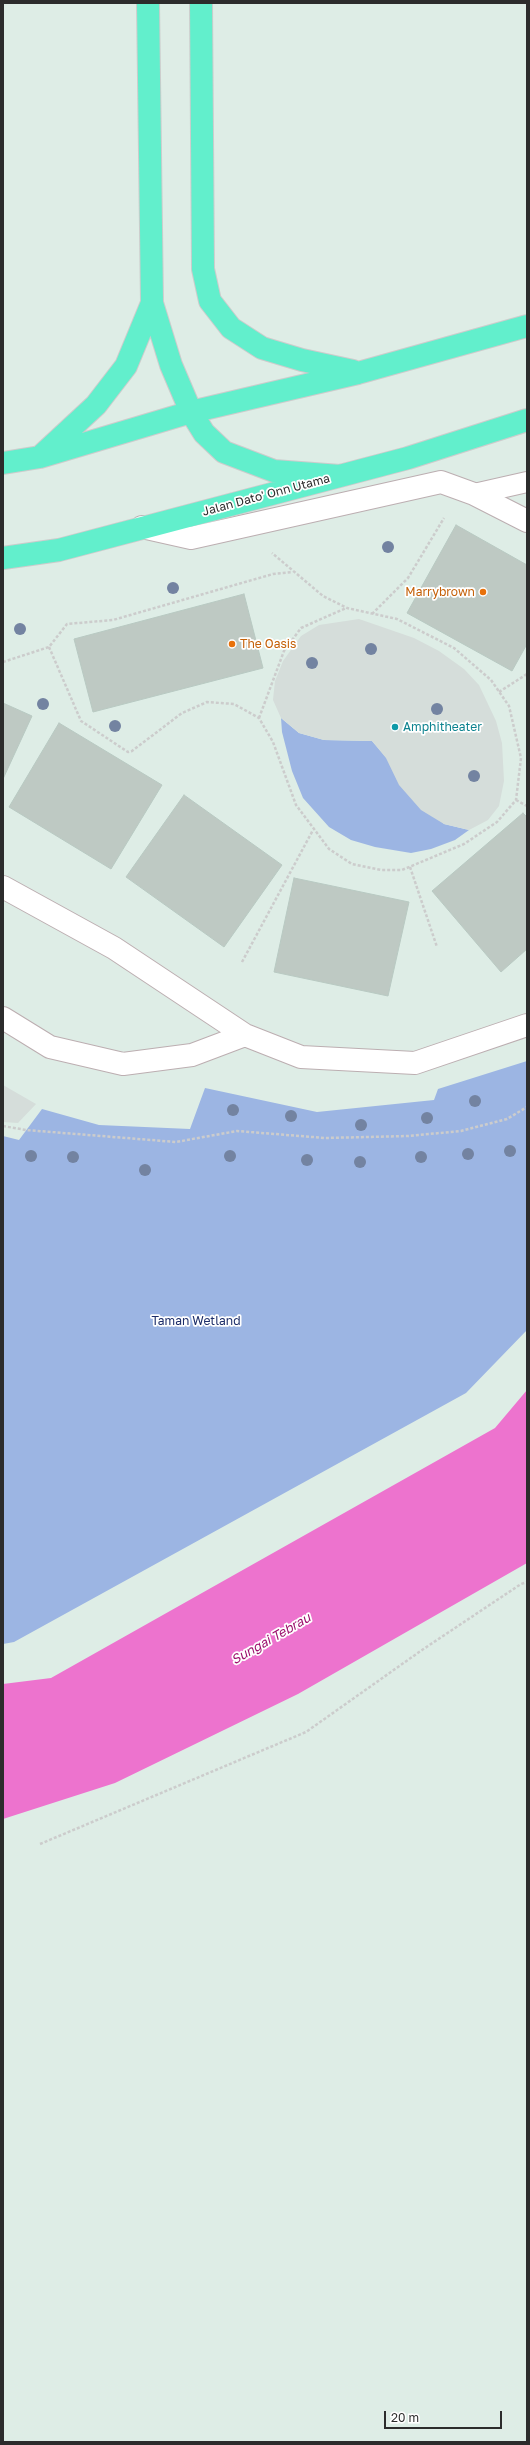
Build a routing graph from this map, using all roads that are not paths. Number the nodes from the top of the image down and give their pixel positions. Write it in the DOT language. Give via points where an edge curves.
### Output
graph roads {
  1 [pos="148,3"];
  2 [pos="201,3"];
  3 [pos="152,303"];
  4 [pos="527,326"];
  5 [pos="358,372"];
  6 [pos="191,412"];
  7 [pos="527,420"];
  8 [pos="40,457"];
  9 [pos="3,463"];
  10 [pos="340,476"];
  11 [pos="527,482"];
  12 [pos="474,494"];
  13 [pos="527,521"];
  14 [pos="142,528"];
  15 [pos="3,558"];
  16 [pos="3,887"];
  17 [pos="3,1018"];
  18 [pos="527,1025"];
  19 [pos="245,1035"];
  1 -- 3 [label="main road"];
  2 -- 5 [label="main road" via="203,269 210,301 231,328 262,348"];
  3 -- 6 [label="main road" via="171,365"];
  3 -- 8 [label="main road" via="126,366 96,405"];
  4 -- 5 [label="main road"];
  5 -- 6 [label="main road"];
  6 -- 8 [label="main road"];
  6 -- 10 [label="main road" via="204,433 224,452 243,461 274,471"];
  7 -- 10 [label="main road, Jalan Dato' Onn Utama" via="408,458"];
  8 -- 9 [label="main road"];
  10 -- 14 [label="main road, Jalan Dato' Onn Utama"];
  11 -- 12 [label="lane"];
  12 -- 13 [label="street"];
  12 -- 14 [label="street" via="441,482 192,538"];
  14 -- 15 [label="main road, Jalan Dato' Onn Utama" via="59,550"];
  16 -- 19 [label="street" via="114,948"];
  17 -- 19 [label="street" via="50,1047 123,1064 192,1055"];
  18 -- 19 [label="street" via="415,1063 301,1057"];
}
